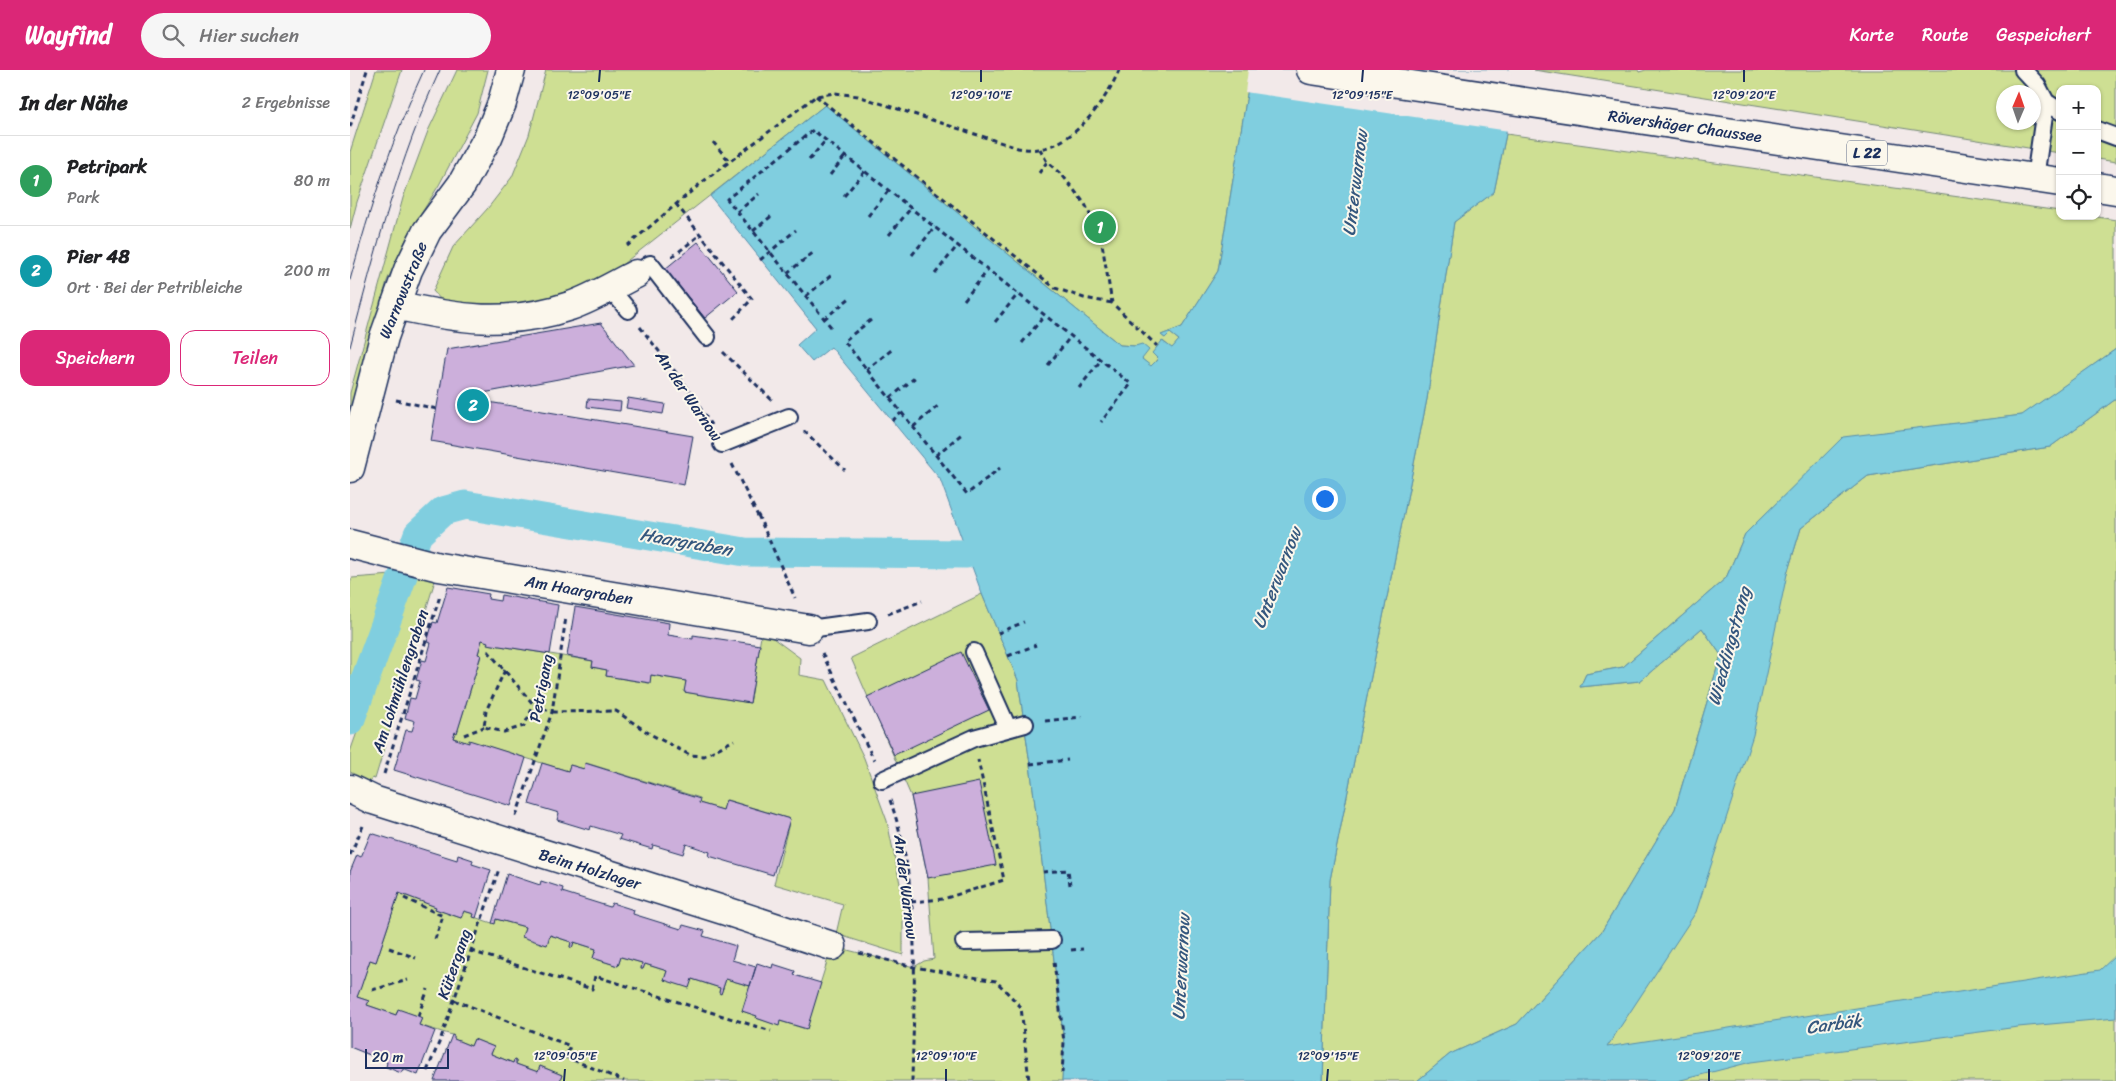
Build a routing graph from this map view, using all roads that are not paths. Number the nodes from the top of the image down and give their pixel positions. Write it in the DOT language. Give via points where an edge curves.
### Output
graph roads {
  1 [pos="511,70"];
  2 [pos="1311,70"];
  3 [pos="2023,70"];
  4 [pos="2046,102"];
  5 [pos="2056,108"];
  6 [pos="2101,131"];
  7 [pos="2116,137"];
  8 [pos="2047,180"];
  9 [pos="2101,188"];
  10 [pos="2116,190"];
  11 [pos="646,272"];
  12 [pos="610,287"];
  13 [pos="395,305"];
  14 [pos="628,310"];
  15 [pos="707,337"];
  16 [pos="789,417"];
  17 [pos="722,444"];
  18 [pos="350,468"];
  19 [pos="357,546"];
  20 [pos="804,618"];
  21 [pos="868,621"];
  22 [pos="974,652"];
  23 [pos="1025,724"];
  24 [pos="1008,728"];
  25 [pos="882,780"];
  26 [pos="358,793"];
  27 [pos="1052,940"];
  28 [pos="964,942"];
  29 [pos="832,946"];
  1 -- 13 [label="street, Warnowstraße" via="488,137 462,184 426,232"];
  2 -- 8 [label="street, Rövershäger Chaussee / L 22"];
  3 -- 4 [label="lane" via="2037,85"];
  4 -- 5 [label="lane"];
  4 -- 8 [label="lane"];
  6 -- 7 [label="lane"];
  9 -- 10 [label="street"];
  11 -- 12 [label="street"];
  11 -- 15 [label="lane"];
  12 -- 13 [label="street" via="553,311 507,319 451,317"];
  12 -- 14 [label="lane"];
  13 -- 18 [label="street, Warnowstraße"];
  16 -- 17 [label="lane"];
  19 -- 20 [label="street, Am Haargraben" via="444,568 570,589"];
  20 -- 21 [label="lane"];
  22 -- 24 [label="lane"];
  23 -- 24 [label="lane"];
  24 -- 25 [label="lane" via="974,738"];
  26 -- 29 [label="street, Beim Holzlager"];
  27 -- 28 [label="lane"];
}
